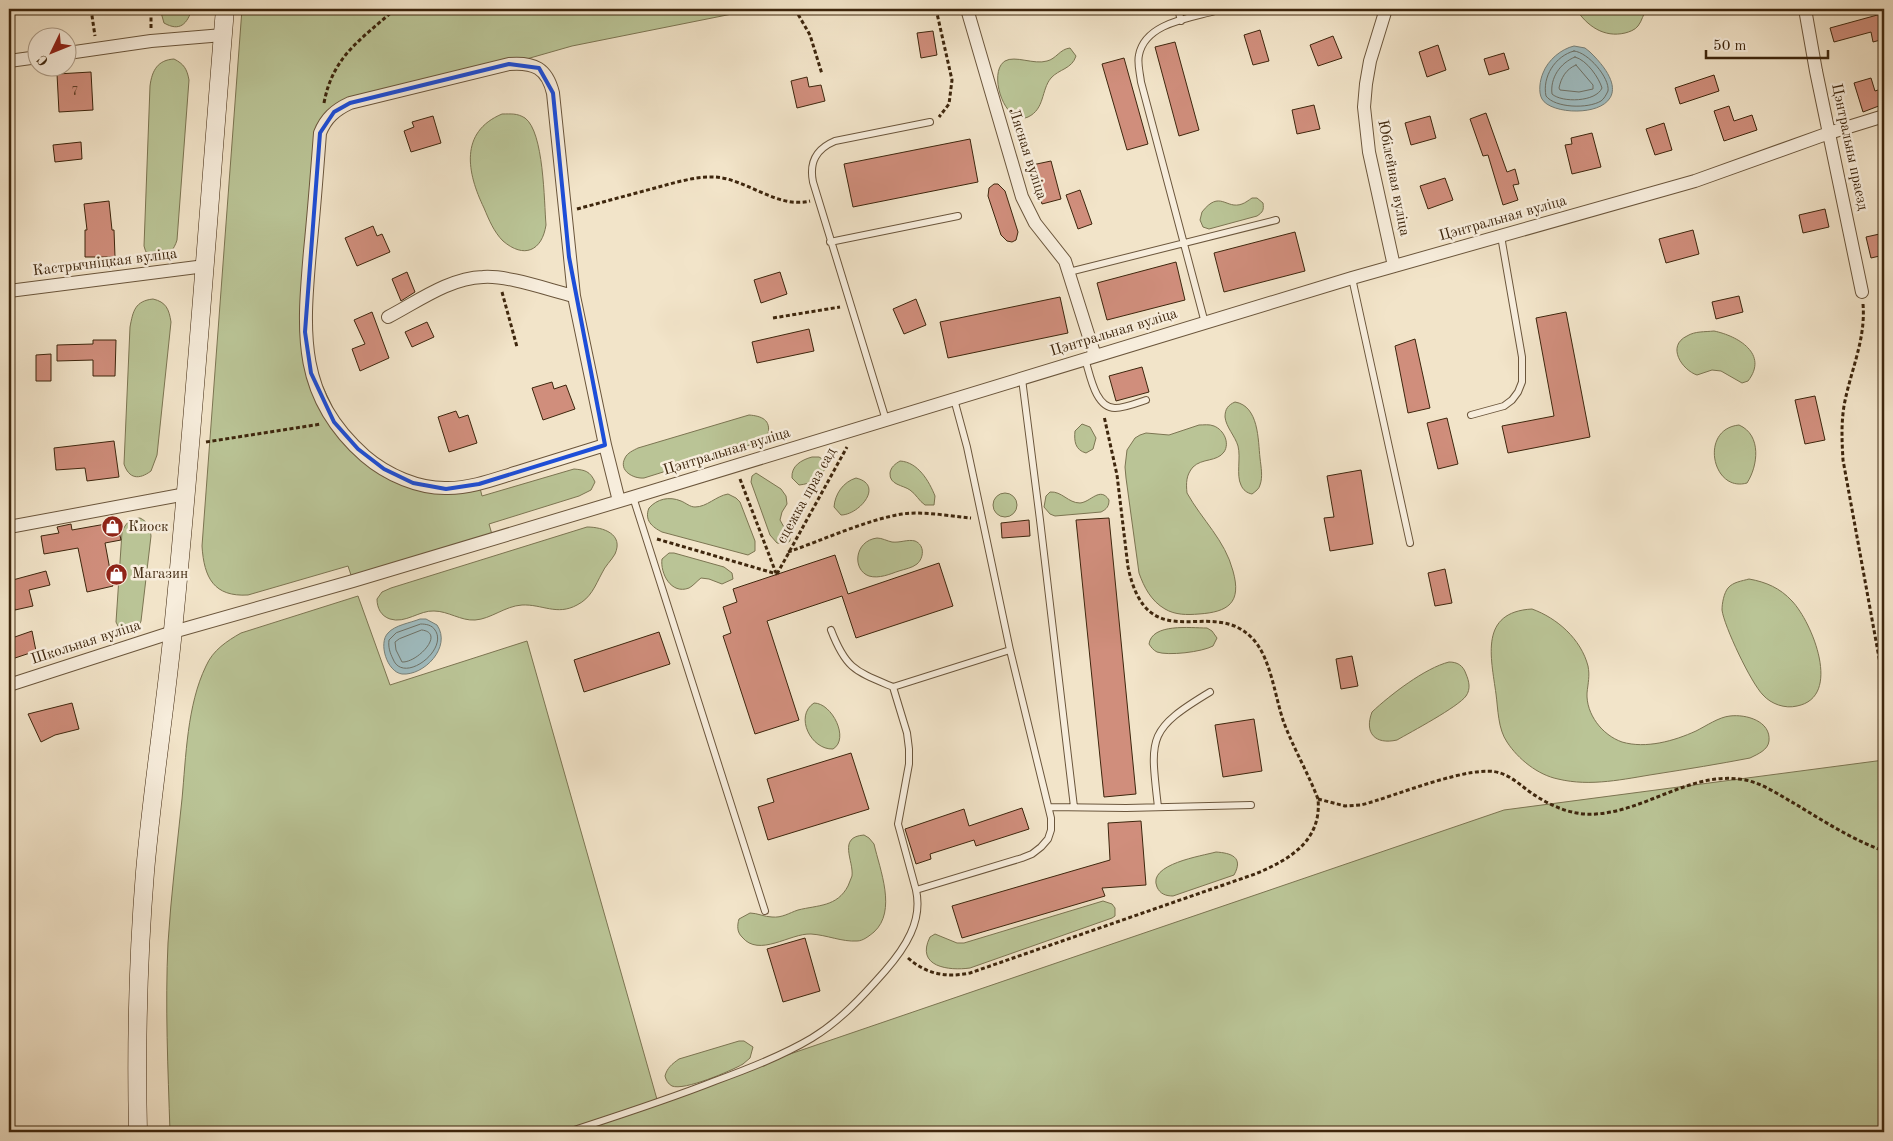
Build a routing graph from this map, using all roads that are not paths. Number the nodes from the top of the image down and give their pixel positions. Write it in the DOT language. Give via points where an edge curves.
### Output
graph roads {
  1 [pos="225,9"];
  2 [pos="967,9"];
  3 [pos="1178,9"];
  4 [pos="1386,9"];
  5 [pos="1805,9"];
  6 [pos="1215,11"];
  7 [pos="1181,21"];
  8 [pos="222,35"];
  9 [pos="78,52"];
  10 [pos="28,58"];
  11 [pos="9,61"];
  12 [pos="1884,116"];
  13 [pos="930,122"];
  14 [pos="1829,133"];
  15 [pos="958,216"];
  16 [pos="1276,220"];
  17 [pos="1502,236"];
  18 [pos="830,242"];
  19 [pos="1183,243"];
  20 [pos="206,266"];
  21 [pos="1394,266"];
  22 [pos="1070,272"];
  23 [pos="1352,278"];
  24 [pos="9,291"];
  25 [pos="1862,292"];
  26 [pos="574,296"];
  27 [pos="388,317"];
  28 [pos="1205,323"];
  29 [pos="1090,358"];
  30 [pos="1022,379"];
  31 [pos="954,399"];
  32 [pos="1146,400"];
  33 [pos="1471,415"];
  34 [pos="886,420"];
  35 [pos="605,445"];
  36 [pos="186,494"];
  37 [pos="633,497"];
  38 [pos="619,501"];
  39 [pos="9,526"];
  40 [pos="1410,543"];
  41 [pos="353,581"];
  42 [pos="831,630"];
  43 [pos="173,632"];
  44 [pos="1010,650"];
  45 [pos="9,685"];
  46 [pos="893,687"];
  47 [pos="1210,692"];
  48 [pos="1251,805"];
  49 [pos="1049,807"];
  50 [pos="1074,807"];
  51 [pos="1158,807"];
  52 [pos="916,890"];
  53 [pos="765,911"];
  54 [pos="138,1132"];
  55 [pos="568,1132"];
  1 -- 8 [label="main road"];
  2 -- 22 [label="street, Лясная вуліца" via="1022,197"];
  3 -- 7 [label="lane"];
  4 -- 21 [label="street, Юбілейная вуліца" via="1368,76 1364,108 1368,152"];
  5 -- 14 [label="street, Цэнтральны праезд"];
  6 -- 7 [label="lane"];
  7 -- 19 [label="lane" via="1151,35 1139,55 1139,68"];
  8 -- 9 [label="street"];
  8 -- 20 [label="main road"];
  10 -- 11 [label="street"];
  12 -- 14 [label="street, Цэнтральная вуліца"];
  13 -- 18 [label="lane" via="845,138 825,145 816,153 811,172"];
  14 -- 17 [label="street, Цэнтральная вуліца" via="1695,181"];
  14 -- 25 [label="street, Цэнтральны праезд"];
  15 -- 18 [label="lane"];
  16 -- 19 [label="lane"];
  17 -- 21 [label="street, Цэнтральная вуліца"];
  17 -- 33 [label="lane" via="1522,357 1522,382 1518,392 1504,406"];
  18 -- 34 [label="lane"];
  19 -- 22 [label="lane"];
  19 -- 28 [label="lane"];
  20 -- 24 [label="street, Кастрычніцкая вуліца"];
  20 -- 36 [label="main road"];
  21 -- 23 [label="street, Цэнтральная вуліца"];
  22 -- 29 [label="street, Лясная вуліца"];
  23 -- 28 [label="street, Цэнтральная вуліца"];
  23 -- 40 [label="lane"];
  26 -- 27 [label="street" via="498,277 471,278 458,281"];
  26 -- 35 [label="street"];
  26 -- 35 [label="street" via="554,93 539,68 530,64 509,64 350,104 328,118 320,134 305,332 311,374 334,422 358,449 384,469 413,483 446,488 479,484"];
  28 -- 29 [label="street, Цэнтральная вуліца"];
  29 -- 30 [label="street, Цэнтральная вуліца"];
  29 -- 32 [label="lane" via="1098,396 1105,405 1118,408"];
  30 -- 31 [label="street, Цэнтральная вуліца"];
  30 -- 50 [label="lane"];
  31 -- 34 [label="street, Цэнтральная вуліца"];
  31 -- 44 [label="lane"];
  34 -- 37 [label="street, Цэнтральная вуліца"];
  35 -- 38 [label="street"];
  36 -- 39 [label="street"];
  36 -- 43 [label="main road"];
  37 -- 38 [label="street, Цэнтральная вуліца"];
  37 -- 53 [label="lane"];
  38 -- 41 [label="street, Цэнтральная вуліца"];
  41 -- 43 [label="street, Школьная вуліца"];
  42 -- 46 [label="lane" via="839,650 853,668"];
  43 -- 45 [label="street, Школьная вуліца"];
  43 -- 54 [label="main road" via="145,874 137,1022"];
  44 -- 46 [label="lane"];
  44 -- 49 [label="lane"];
  46 -- 52 [label="lane" via="909,750 898,824"];
  47 -- 51 [label="lane" via="1174,716 1157,735 1153,759"];
  48 -- 51 [label="lane"];
  49 -- 50 [label="lane"];
  49 -- 52 [label="lane" via="1052,818 1048,840 1032,854"];
  50 -- 51 [label="lane"];
  52 -- 55 [label="lane" via="917,918 900,952 846,1012 818,1034 755,1066 658,1103"];
}
